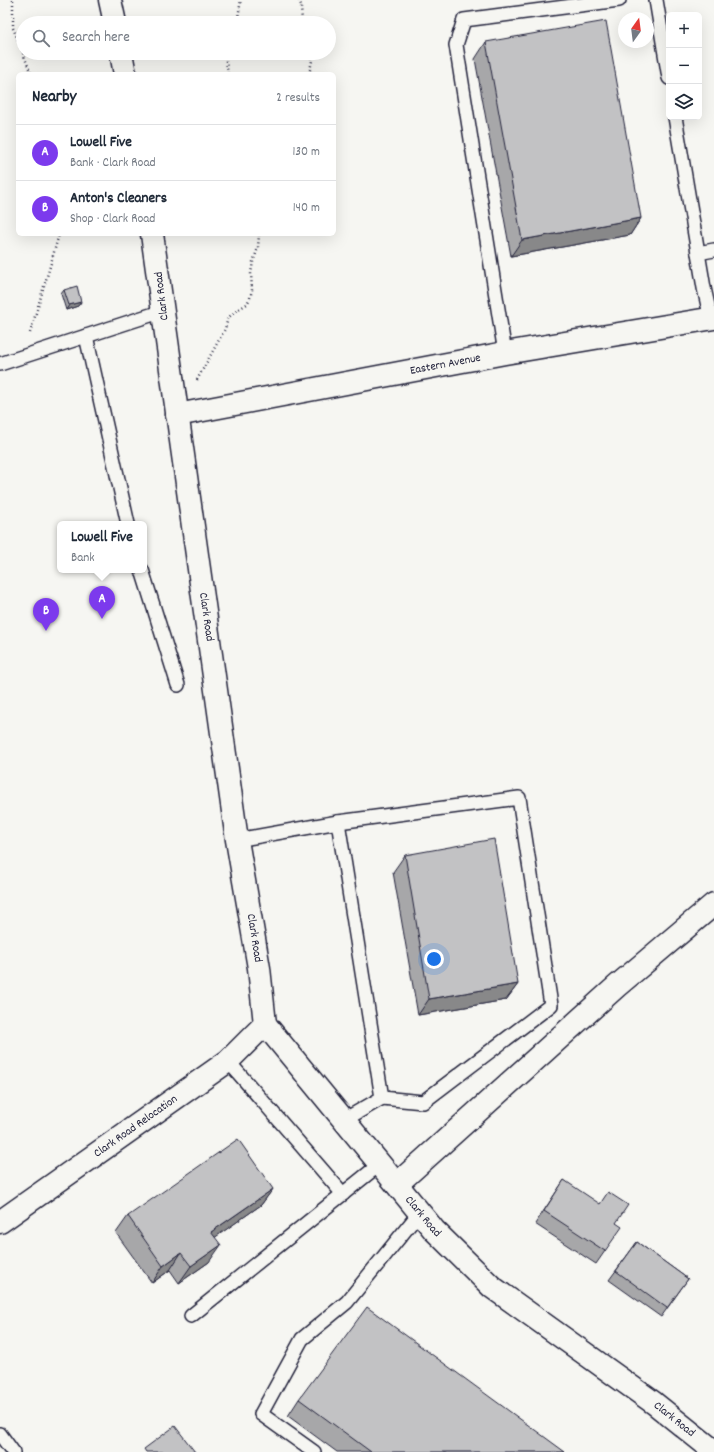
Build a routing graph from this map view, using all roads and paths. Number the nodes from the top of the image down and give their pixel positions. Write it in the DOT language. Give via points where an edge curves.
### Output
graph roads {
  1 [pos="13,0"];
  2 [pos="110,0"];
  3 [pos="241,0"];
  4 [pos="299,0"];
  5 [pos="619,0"];
  6 [pos="656,0"];
  7 [pos="113,16"];
  8 [pos="238,16"];
  9 [pos="302,16"];
  10 [pos="16,35"];
  11 [pos="26,60"];
  12 [pos="122,60"];
  13 [pos="226,60"];
  14 [pos="312,60"];
  15 [pos="666,60"];
  16 [pos="30,72"];
  17 [pos="125,72"];
  18 [pos="228,72"];
  19 [pos="309,72"];
  20 [pos="676,120"];
  21 [pos="57,236"];
  22 [pos="152,236"];
  23 [pos="259,236"];
  24 [pos="714,250"];
  25 [pos="698,253"];
  26 [pos="163,311"];
  27 [pos="713,318"];
  28 [pos="86,336"];
  29 [pos="504,353"];
  30 [pos="22,357"];
  31 [pos="0,364"];
  32 [pos="196,382"];
  33 [pos="177,415"];
  34 [pos="127,521"];
  35 [pos="143,573"];
  36 [pos="178,686"];
  37 [pos="338,822"];
  38 [pos="237,840"];
  39 [pos="714,904"];
  40 [pos="265,1024"];
  41 [pos="228,1061"];
  42 [pos="382,1098"];
  43 [pos="344,1120"];
  44 [pos="380,1164"];
  45 [pos="397,1184"];
  46 [pos="343,1194"];
  47 [pos="420,1212"];
  48 [pos="0,1222"];
  49 [pos="191,1316"];
  50 [pos="0,1434"];
  51 [pos="714,1451"];
  52 [pos="13,1452"];
  53 [pos="314,1452"];
  1 -- 10 [label="path" via="13,28"];
  2 -- 7 [label="street"];
  3 -- 8 [label="path"];
  4 -- 9 [label="path"];
  5 -- 29 [label="lane" via="464,20 456,45"];
  6 -- 15 [label="lane"];
  11 -- 16 [label="path"];
  12 -- 17 [label="street"];
  13 -- 18 [label="path"];
  14 -- 19 [label="path"];
  20 -- 25 [label="lane"];
  21 -- 30 [label="path"];
  22 -- 26 [label="street, Clark Road"];
  23 -- 32 [label="path" via="251,273 250,298 247,304 228,318 225,329"];
  24 -- 25 [label="lane"];
  25 -- 27 [label="lane" via="704,288"];
  26 -- 28 [label="lane"];
  26 -- 33 [label="street, Clark Road"];
  27 -- 29 [label="street, Eastern Avenue"];
  28 -- 30 [label="lane"];
  28 -- 34 [label="lane"];
  29 -- 33 [label="street, Eastern Avenue"];
  30 -- 31 [label="lane"];
  33 -- 38 [label="street, Clark Road"];
  35 -- 36 [label="lane"];
  37 -- 38 [label="lane"];
  37 -- 42 [label="lane"];
  37 -- 42 [label="lane" via="519,798 551,1005 423,1102"];
  38 -- 40 [label="street, Clark Road" via="259,968"];
  39 -- 45 [label="street" via="617,986"];
  40 -- 41 [label="street, Clark Road Relocation"];
  40 -- 43 [label="street, Clark Road"];
  41 -- 46 [label="lane"];
  41 -- 48 [label="street, Clark Road Relocation"];
  42 -- 43 [label="lane"];
  43 -- 44 [label="street, Clark Road"];
  44 -- 45 [label="street, Clark Road"];
  44 -- 46 [label="lane"];
  45 -- 47 [label="street, Clark Road"];
  46 -- 49 [label="lane"];
  47 -- 51 [label="street, Clark Road" via="434,1230 492,1287 654,1403"];
  47 -- 53 [label="lane" via="346,1302 302,1339 261,1414"];
  50 -- 52 [label="lane"];
}
